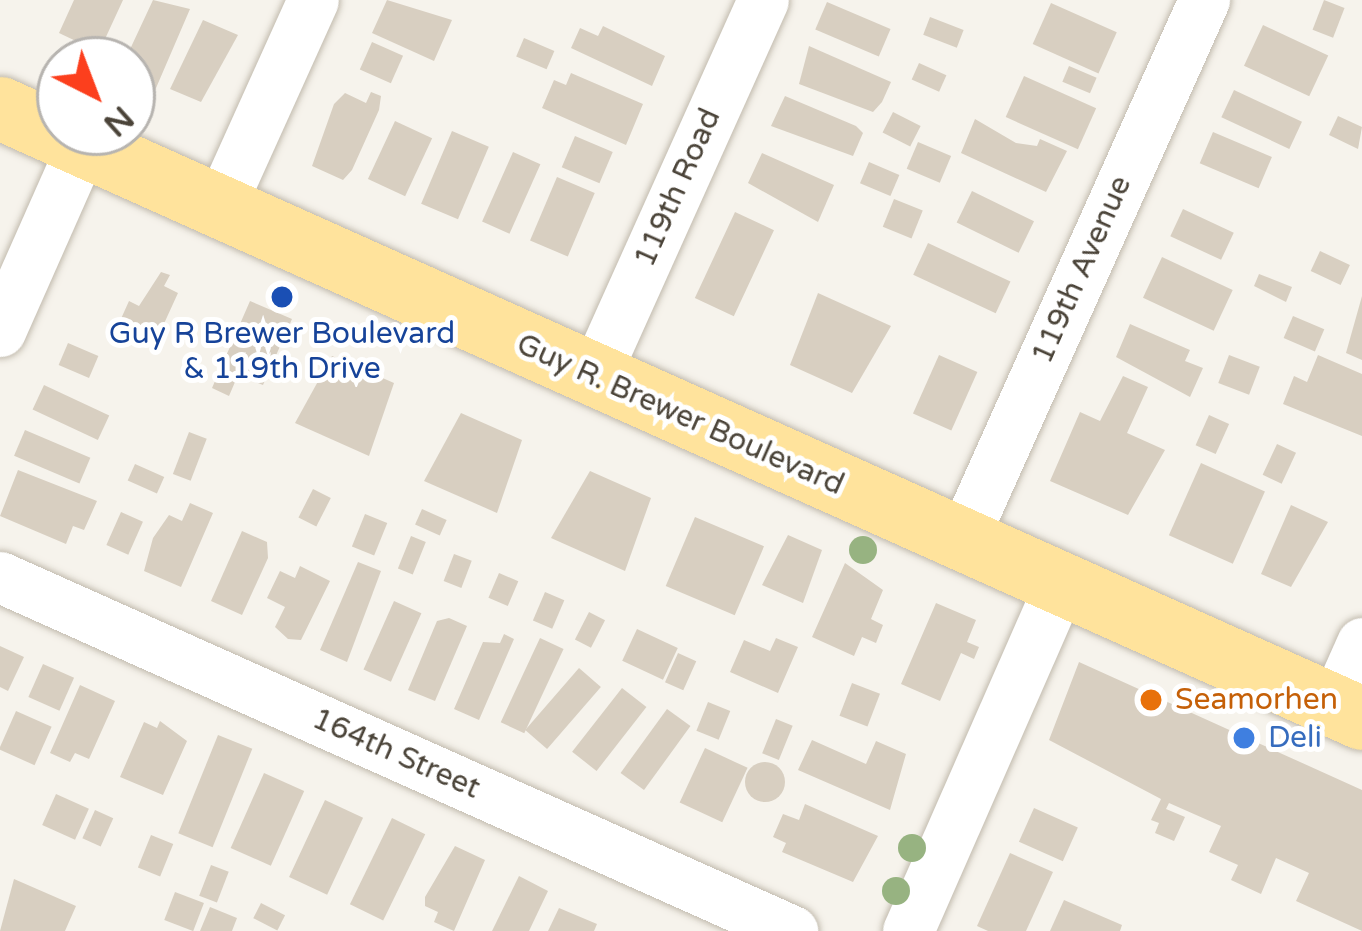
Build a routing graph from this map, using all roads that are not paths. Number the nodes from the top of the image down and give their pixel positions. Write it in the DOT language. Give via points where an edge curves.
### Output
graph roads {
  1 [pos="313,0"];
  2 [pos="763,0"];
  3 [pos="1204,0"];
  4 [pos="0,108"];
  5 [pos="36,124"];
  6 [pos="77,156"];
  7 [pos="108,156"];
  8 [pos="219,208"];
  9 [pos="0,331"];
  10 [pos="595,376"];
  11 [pos="962,540"];
  12 [pos="0,577"];
  13 [pos="1060,584"];
  14 [pos="1362,644"];
  15 [pos="1348,712"];
  16 [pos="792,931"];
  17 [pos="908,931"];
  1 -- 8 [label="street"];
  2 -- 10 [label="street, 119th Road"];
  3 -- 11 [label="street, 119th Avenue"];
  4 -- 5 [label="main road, Guy R. Brewer Boulevard"];
  6 -- 9 [label="street"];
  7 -- 8 [label="main road, Guy R. Brewer Boulevard"];
  8 -- 10 [label="main road, Guy R. Brewer Boulevard"];
  10 -- 11 [label="main road, Guy R. Brewer Boulevard"];
  11 -- 13 [label="main road, Guy R. Brewer Boulevard"];
  12 -- 16 [label="street, 164th Street"];
  13 -- 15 [label="main road, Guy R. Brewer Boulevard"];
  13 -- 17 [label="street"];
  14 -- 15 [label="street"];
}
